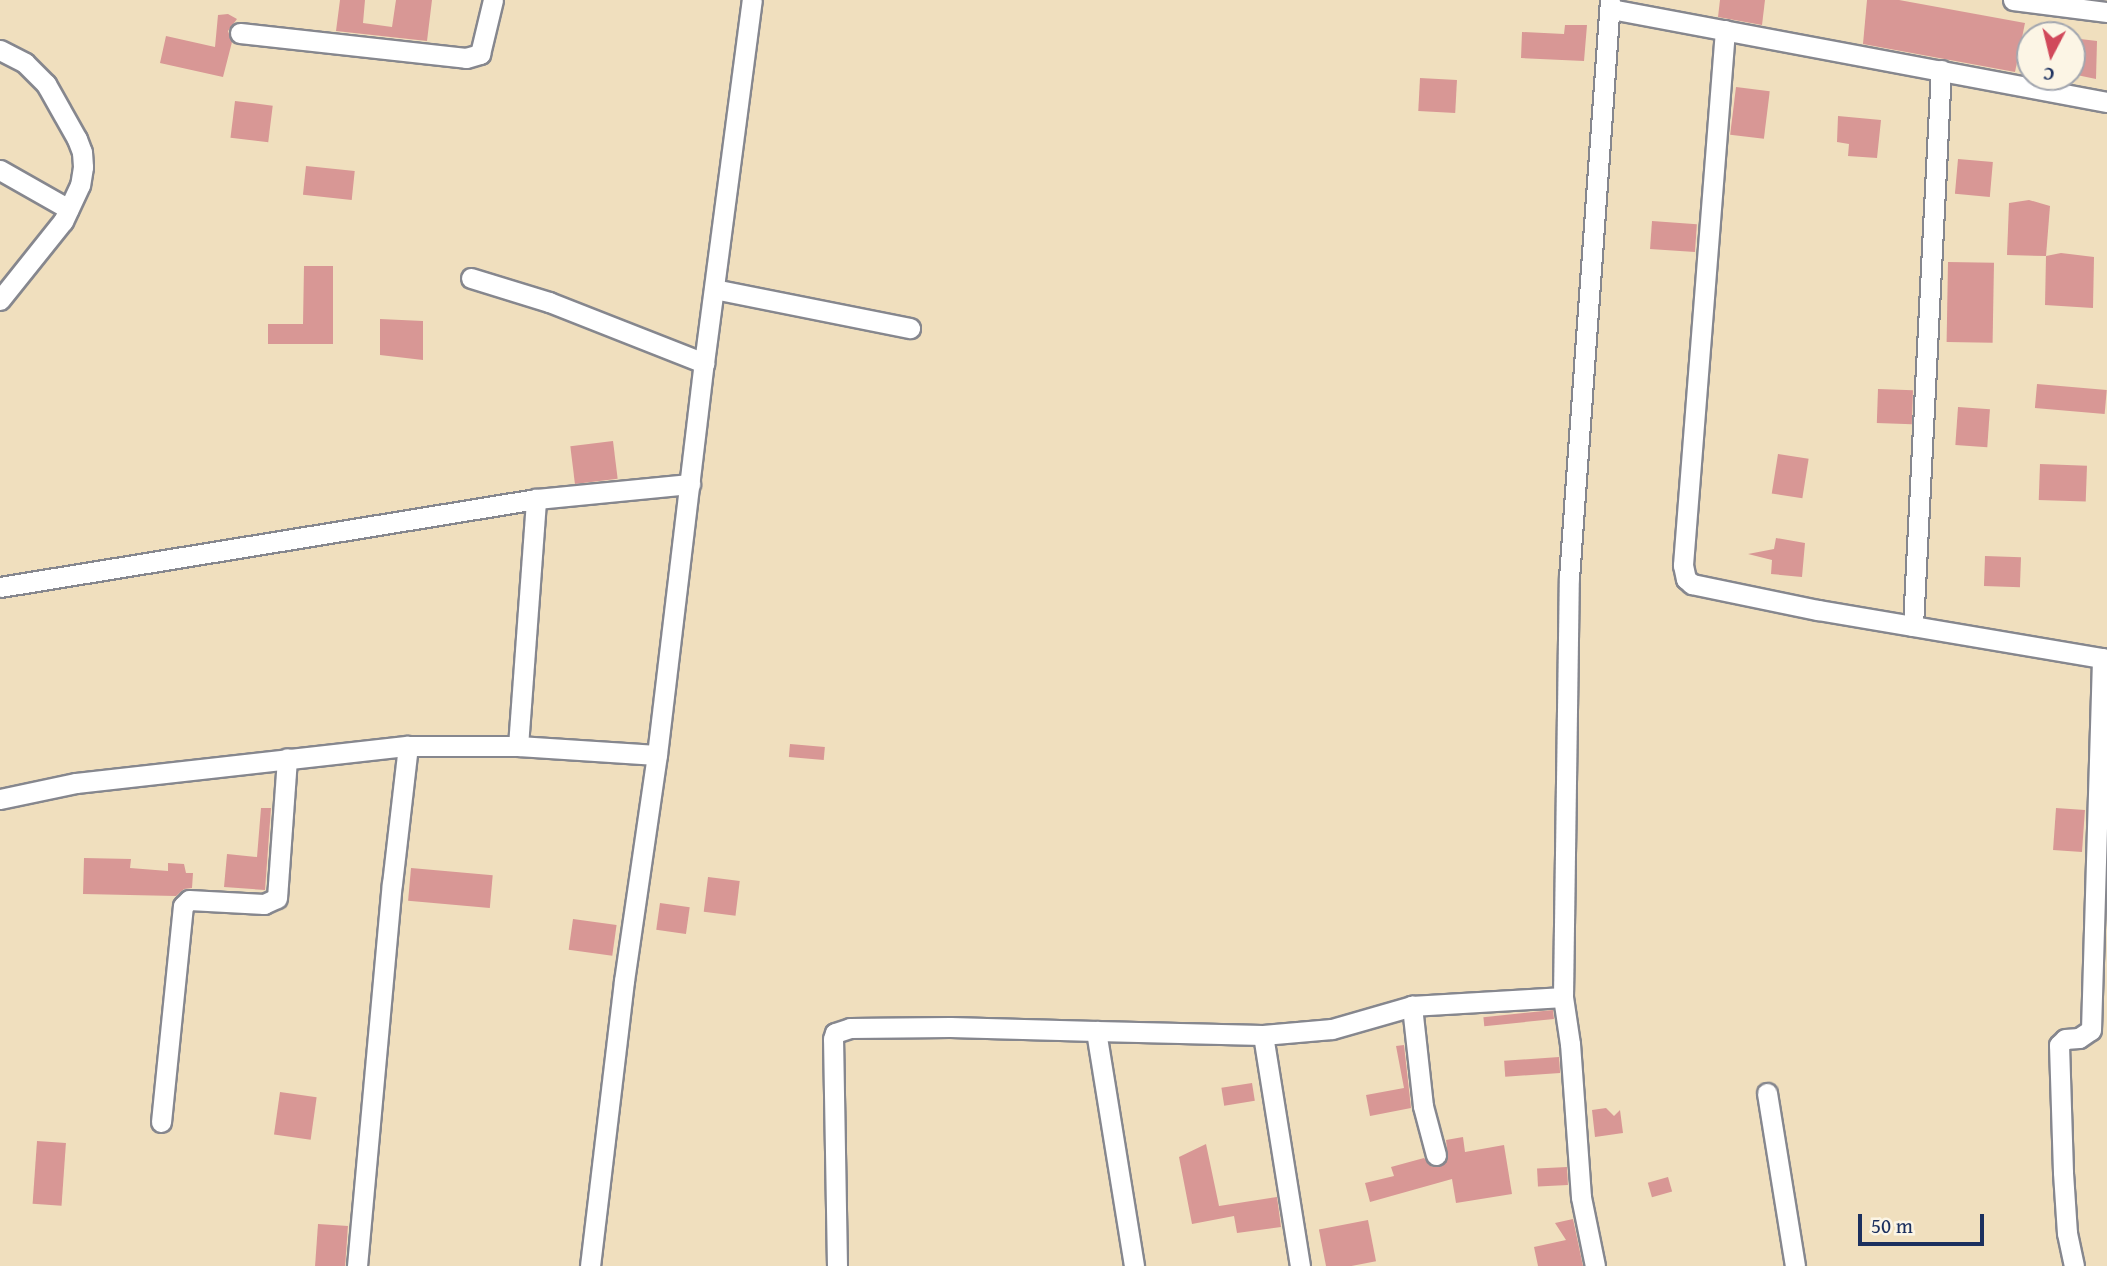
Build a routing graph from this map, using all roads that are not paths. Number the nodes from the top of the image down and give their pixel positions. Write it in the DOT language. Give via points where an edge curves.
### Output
graph roads {
  1 [pos="493,0"];
  2 [pos="752,0"];
  3 [pos="2013,0"];
  4 [pos="1610,5"];
  5 [pos="2107,12"];
  6 [pos="1725,30"];
  7 [pos="240,33"];
  8 [pos="0,50"];
  9 [pos="1941,70"];
  10 [pos="2107,102"];
  11 [pos="0,170"];
  12 [pos="69,209"];
  13 [pos="471,278"];
  14 [pos="714,289"];
  15 [pos="0,300"];
  16 [pos="910,328"];
  17 [pos="704,363"];
  18 [pos="690,484"];
  19 [pos="536,499"];
  20 [pos="0,587"];
  21 [pos="1913,626"];
  22 [pos="2105,658"];
  23 [pos="408,746"];
  24 [pos="518,746"];
  25 [pos="657,755"];
  26 [pos="287,758"];
  27 [pos="0,799"];
  28 [pos="1563,998"];
  29 [pos="1412,1006"];
  30 [pos="1096,1031"];
  31 [pos="1262,1035"];
  32 [pos="1766,1093"];
  33 [pos="161,1122"];
  34 [pos="1436,1155"];
  35 [pos="357,1266"];
  36 [pos="590,1266"];
  37 [pos="837,1266"];
  38 [pos="1135,1266"];
  39 [pos="1300,1266"];
  40 [pos="1595,1266"];
  41 [pos="1796,1266"];
  42 [pos="2074,1266"];
  1 -- 7 [label="street" via="480,54 466,58"];
  2 -- 14 [label="street"];
  3 -- 5 [label="street"];
  4 -- 6 [label="street"];
  4 -- 28 [label="street" via="1569,578"];
  6 -- 9 [label="street"];
  6 -- 21 [label="street" via="1684,573 1692,584"];
  8 -- 12 [label="street" via="39,75 77,139 83,167"];
  9 -- 10 [label="street"];
  9 -- 21 [label="street"];
  11 -- 12 [label="street"];
  12 -- 15 [label="street"];
  13 -- 17 [label="street" via="549,302"];
  14 -- 16 [label="street"];
  14 -- 17 [label="street"];
  17 -- 18 [label="street"];
  18 -- 19 [label="street"];
  18 -- 25 [label="street"];
  19 -- 20 [label="street"];
  19 -- 24 [label="street"];
  21 -- 22 [label="street"];
  22 -- 42 [label="street" via="2091,1030 2059,1045 2067,1233"];
  23 -- 24 [label="street"];
  23 -- 26 [label="street"];
  23 -- 35 [label="street"];
  24 -- 25 [label="street"];
  25 -- 36 [label="street"];
  26 -- 27 [label="street" via="76,783"];
  26 -- 33 [label="street" via="277,898 264,905 189,900 183,906"];
  28 -- 29 [label="street"];
  28 -- 40 [label="street" via="1581,1197"];
  29 -- 31 [label="street" via="1332,1029"];
  29 -- 34 [label="street" via="1423,1106"];
  30 -- 31 [label="street"];
  30 -- 37 [label="street" via="950,1027 849,1028 835,1033"];
  30 -- 38 [label="street"];
  31 -- 39 [label="street"];
  32 -- 41 [label="street"];
}
